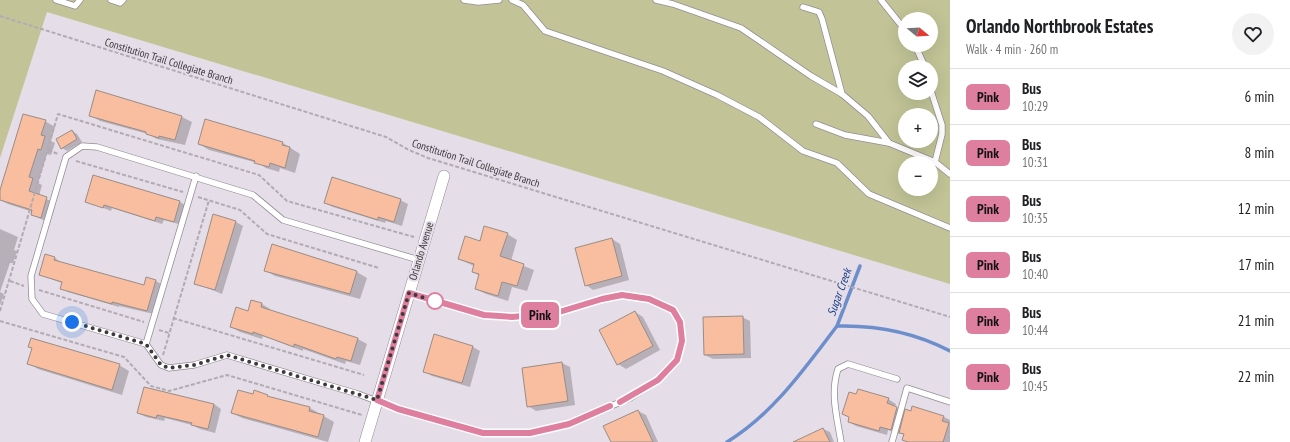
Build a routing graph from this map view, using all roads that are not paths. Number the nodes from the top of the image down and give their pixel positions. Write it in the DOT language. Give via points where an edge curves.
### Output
graph roads {
  1 [pos="56,0"];
  2 [pos="80,0"];
  3 [pos="111,0"];
  4 [pos="123,0"];
  5 [pos="464,0"];
  6 [pos="499,0"];
  7 [pos="512,0"];
  8 [pos="656,0"];
  9 [pos="881,0"];
  10 [pos="803,7"];
  11 [pos="898,21"];
  12 [pos="842,94"];
  13 [pos="934,100"];
  14 [pos="816,124"];
  15 [pos="889,143"];
  16 [pos="920,156"];
  17 [pos="936,156"];
  18 [pos="938,164"];
  19 [pos="950,174"];
  20 [pos="196,176"];
  21 [pos="444,176"];
  22 [pos="950,228"];
  23 [pos="419,260"];
  24 [pos="409,293"];
  25 [pos="146,344"];
  26 [pos="897,379"];
  27 [pos="377,400"];
  28 [pos="950,402"];
  29 [pos="365,442"];
  30 [pos="841,442"];
  31 [pos="892,442"];
  1 -- 2 [label="lane" via="74,6"];
  3 -- 4 [label="lane" via="120,3"];
  5 -- 6 [label="lane"];
  7 -- 22 [label="lane" via="523,5 544,31 663,71 717,95 753,113 803,151 837,163 869,194"];
  8 -- 12 [label="lane" via="741,28"];
  9 -- 11 [label="lane"];
  10 -- 12 [label="lane" via="818,12 822,19"];
  12 -- 15 [label="lane" via="868,116"];
  13 -- 17 [label="lane" via="942,125"];
  14 -- 15 [label="lane" via="845,135"];
  15 -- 16 [label="lane"];
  18 -- 19 [label="lane"];
  20 -- 23 [label="lane" via="253,195 283,220"];
  20 -- 25 [label="lane"];
  20 -- 25 [label="lane" via="97,147 82,146 66,157 31,276 32,299 43,314"];
  21 -- 23 [label="street, Orlando Avenue"];
  23 -- 24 [label="street, Orlando Avenue"];
  24 -- 27 [label="street, Orlando Avenue"];
  24 -- 27 [label="lane" via="484,315 512,317 556,313 622,295 649,299 673,310 680,322 682,341 677,360 658,380 630,398 569,424 530,433 483,433 398,409"];
  25 -- 27 [label="lane" via="161,365 169,368 194,365 227,355"];
  26 -- 30 [label="lane" via="848,364 838,369 833,393"];
  27 -- 29 [label="street, Orlando Avenue"];
  28 -- 31 [label="lane" via="907,388"];
}
